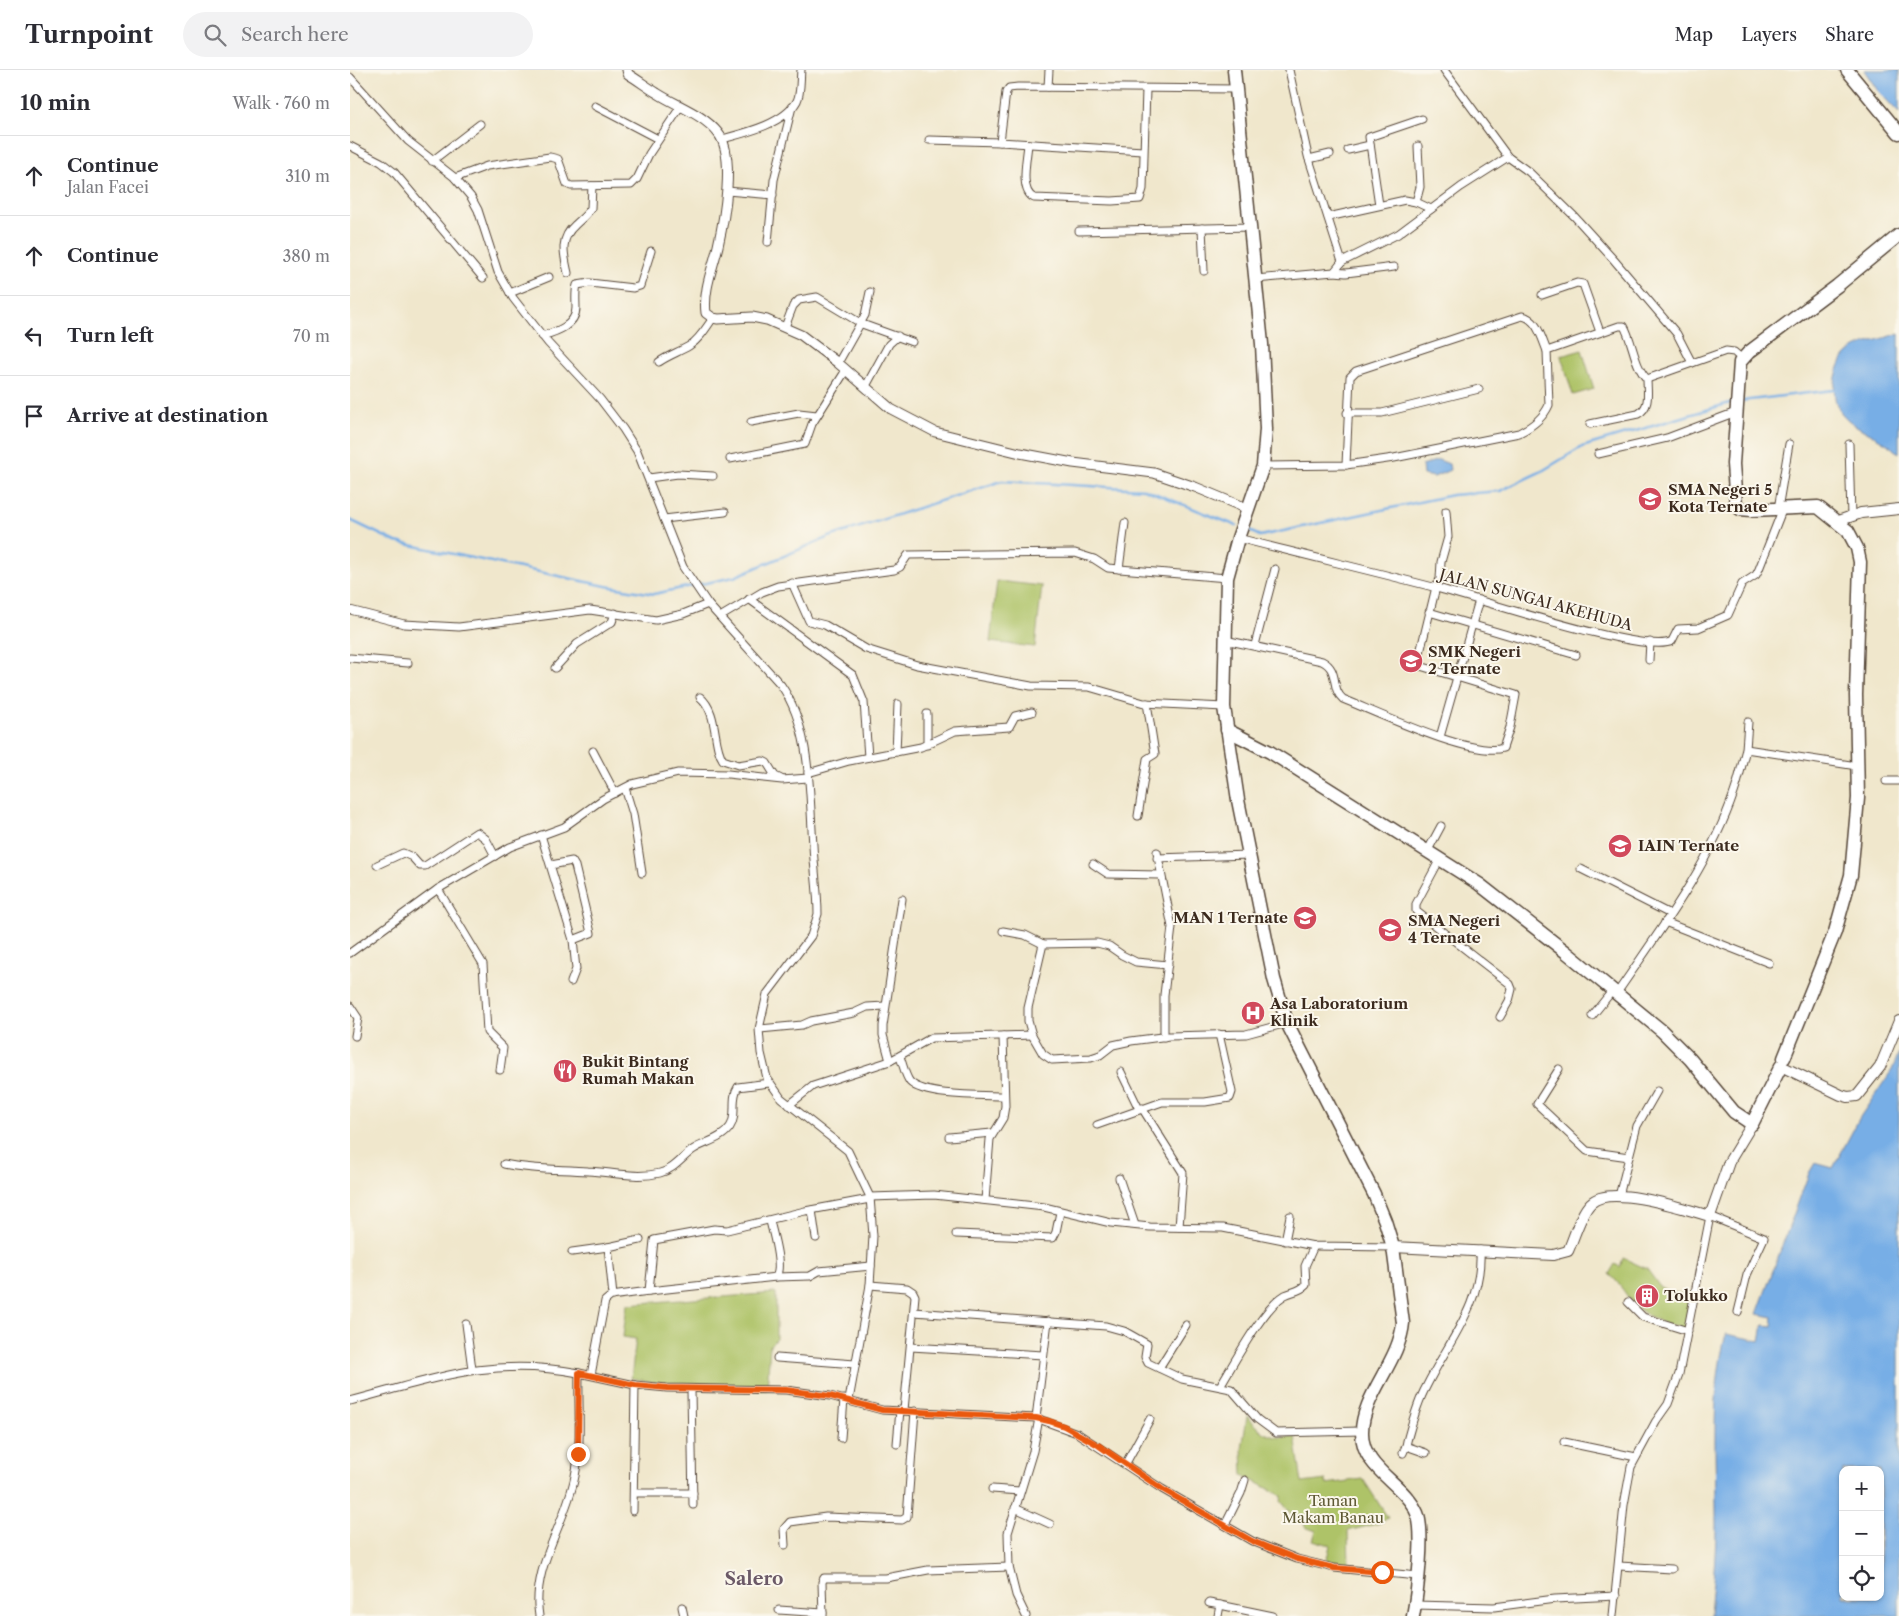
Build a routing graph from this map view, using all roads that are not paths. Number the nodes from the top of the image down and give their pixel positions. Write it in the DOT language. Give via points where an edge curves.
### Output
graph roads {
  1 [pos="628,70"];
  2 [pos="801,70"];
  3 [pos="1049,70"];
  4 [pos="1234,70"];
  5 [pos="1290,70"];
  6 [pos="1444,70"];
  7 [pos="1847,70"];
  8 [pos="350,77"];
  9 [pos="1048,87"];
  10 [pos="1146,89"];
  11 [pos="1236,89"];
  12 [pos="595,106"];
  13 [pos="681,106"];
  14 [pos="792,108"];
  15 [pos="1422,118"];
  16 [pos="480,124"];
  17 [pos="1899,133"];
  18 [pos="658,139"];
  19 [pos="722,139"];
  20 [pos="929,140"];
  21 [pos="1000,142"];
  22 [pos="1028,144"];
  23 [pos="1370,145"];
  24 [pos="350,146"];
  25 [pos="1418,146"];
  26 [pos="1348,150"];
  27 [pos="1143,151"];
  28 [pos="1330,154"];
  29 [pos="1508,157"];
  30 [pos="1309,159"];
  31 [pos="432,161"];
  32 [pos="454,178"];
  33 [pos="592,186"];
  34 [pos="727,191"];
  35 [pos="773,195"];
  36 [pos="1416,202"];
  37 [pos="1379,205"];
  38 [pos="1431,209"];
  39 [pos="1328,217"];
  40 [pos="1202,228"];
  41 [pos="1250,228"];
  42 [pos="1079,231"];
  43 [pos="1899,235"];
  44 [pos="768,242"];
  45 [pos="651,251"];
  46 [pos="1342,262"];
  47 [pos="1394,267"];
  48 [pos="1204,271"];
  49 [pos="1334,272"];
  50 [pos="568,273"];
  51 [pos="549,277"];
  52 [pos="483,278"];
  53 [pos="1255,279"];
  54 [pos="870,292"];
  55 [pos="510,293"];
  56 [pos="1542,295"];
  57 [pos="712,318"];
  58 [pos="862,324"];
  59 [pos="785,327"];
  60 [pos="1600,332"];
  61 [pos="542,336"];
  62 [pos="898,336"];
  63 [pos="912,342"];
  64 [pos="1547,351"];
  65 [pos="1742,358"];
  66 [pos="659,362"];
  67 [pos="838,363"];
  68 [pos="1692,363"];
  69 [pos="846,370"];
  70 [pos="1646,379"];
  71 [pos="866,386"];
  72 [pos="1479,389"];
  73 [pos="1736,410"];
  74 [pos="1347,412"];
  75 [pos="817,415"];
  76 [pos="750,422"];
  77 [pos="1590,424"];
  78 [pos="1789,444"];
  79 [pos="1849,444"];
  80 [pos="1598,454"];
  81 [pos="730,459"];
  82 [pos="1346,465"];
  83 [pos="1263,466"];
  84 [pos="713,476"];
  85 [pos="649,478"];
  86 [pos="1781,509"];
  87 [pos="1899,509"];
  88 [pos="1248,511"];
  89 [pos="1446,511"];
  90 [pos="725,512"];
  91 [pos="1852,517"];
  92 [pos="664,519"];
  93 [pos="1838,522"];
  94 [pos="1125,523"];
  95 [pos="1238,537"];
  96 [pos="1119,569"];
  97 [pos="1275,569"];
  98 [pos="1227,578"];
  99 [pos="792,583"];
  100 [pos="1436,587"];
  101 [pos="749,599"];
  102 [pos="1478,600"];
  103 [pos="706,601"];
  104 [pos="350,610"];
  105 [pos="1429,612"];
  106 [pos="615,614"];
  107 [pos="720,617"];
  108 [pos="1472,625"];
  109 [pos="1224,640"];
  110 [pos="1650,642"];
  111 [pos="1255,645"];
  112 [pos="1576,655"];
  113 [pos="350,658"];
  114 [pos="1649,660"];
  115 [pos="408,663"];
  116 [pos="556,668"];
  117 [pos="1458,678"];
  118 [pos="700,697"];
  119 [pos="1147,703"];
  120 [pos="898,704"];
  121 [pos="1224,707"];
  122 [pos="1032,712"];
  123 [pos="927,714"];
  124 [pos="1748,722"];
  125 [pos="1228,730"];
  126 [pos="1440,737"];
  127 [pos="927,745"];
  128 [pos="1746,749"];
  129 [pos="593,751"];
  130 [pos="896,752"];
  131 [pos="868,757"];
  132 [pos="1858,766"];
  133 [pos="808,775"];
  134 [pos="782,780"];
  135 [pos="1886,781"];
  136 [pos="1899,781"];
  137 [pos="625,788"];
  138 [pos="615,793"];
  139 [pos="1138,816"];
  140 [pos="1441,826"];
  141 [pos="541,836"];
  142 [pos="1427,852"];
  143 [pos="1249,855"];
  144 [pos="494,856"];
  145 [pos="1440,859"];
  146 [pos="551,864"];
  147 [pos="1093,864"];
  148 [pos="377,865"];
  149 [pos="1581,869"];
  150 [pos="642,873"];
  151 [pos="1160,874"];
  152 [pos="438,889"];
  153 [pos="902,899"];
  154 [pos="1670,914"];
  155 [pos="1665,922"];
  156 [pos="1002,931"];
  157 [pos="573,940"];
  158 [pos="1043,944"];
  159 [pos="350,953"];
  160 [pos="1769,963"];
  161 [pos="1168,965"];
  162 [pos="571,982"];
  163 [pos="1615,991"];
  164 [pos="350,1006"];
  165 [pos="885,1006"];
  166 [pos="1592,1016"];
  167 [pos="1500,1017"];
  168 [pos="1899,1021"];
  169 [pos="1287,1023"];
  170 [pos="760,1029"];
  171 [pos="1219,1034"];
  172 [pos="1032,1035"];
  173 [pos="355,1036"];
  174 [pos="1004,1036"];
  175 [pos="1164,1037"];
  176 [pos="900,1057"];
  177 [pos="890,1061"];
  178 [pos="1783,1062"];
  179 [pos="1559,1069"];
  180 [pos="500,1070"];
  181 [pos="1121,1072"];
  182 [pos="769,1083"];
  183 [pos="1657,1091"];
  184 [pos="1004,1096"];
  185 [pos="789,1105"];
  186 [pos="1140,1109"];
  187 [pos="1752,1124"];
  188 [pos="1097,1125"];
  189 [pos="992,1132"];
  190 [pos="949,1137"];
  191 [pos="1629,1157"];
  192 [pos="504,1164"];
  193 [pos="1120,1178"];
  194 [pos="1619,1196"];
  195 [pos="870,1198"];
  196 [pos="985,1200"];
  197 [pos="812,1210"];
  198 [pos="1060,1212"];
  199 [pos="1290,1216"];
  200 [pos="1710,1216"];
  201 [pos="770,1221"];
  202 [pos="1135,1225"];
  203 [pos="1179,1227"];
  204 [pos="956,1234"];
  205 [pos="816,1238"];
  206 [pos="640,1240"];
  207 [pos="1285,1241"];
  208 [pos="1314,1246"];
  209 [pos="608,1247"];
  210 [pos="1393,1247"];
  211 [pos="1480,1250"];
  212 [pos="572,1252"];
  213 [pos="871,1266"];
  214 [pos="776,1277"];
  215 [pos="870,1285"];
  216 [pos="649,1291"];
  217 [pos="613,1296"];
  218 [pos="1628,1302"];
  219 [pos="914,1312"];
  220 [pos="1738,1312"];
  221 [pos="1048,1322"];
  222 [pos="466,1324"];
  223 [pos="1186,1325"];
  224 [pos="1688,1332"];
  225 [pos="911,1347"];
  226 [pos="1044,1356"];
  227 [pos="777,1358"];
  228 [pos="855,1364"];
  229 [pos="1159,1368"];
  230 [pos="472,1369"];
  231 [pos="579,1373"];
  232 [pos="591,1376"];
  233 [pos="635,1385"];
  234 [pos="1220,1386"];
  235 [pos="690,1390"];
  236 [pos="847,1399"];
  237 [pos="350,1401"];
  238 [pos="902,1410"];
  239 [pos="915,1411"];
  240 [pos="1037,1418"];
  241 [pos="1150,1419"];
  242 [pos="1361,1431"];
  243 [pos="841,1438"];
  244 [pos="1564,1442"];
  245 [pos="897,1444"];
  246 [pos="1406,1446"];
  247 [pos="1426,1453"];
  248 [pos="1403,1454"];
  249 [pos="1636,1457"];
  250 [pos="1126,1464"];
  251 [pos="1245,1480"];
  252 [pos="992,1489"];
  253 [pos="1020,1491"];
  254 [pos="634,1493"];
  255 [pos="693,1493"];
  256 [pos="693,1505"];
  257 [pos="1015,1508"];
  258 [pos="633,1511"];
  259 [pos="1050,1524"];
  260 [pos="1225,1525"];
  261 [pos="785,1545"];
  262 [pos="1619,1566"];
  263 [pos="1009,1567"];
  264 [pos="1672,1569"];
  265 [pos="1418,1576"];
  266 [pos="1616,1596"];
  267 [pos="1209,1603"];
  268 [pos="1220,1606"];
  269 [pos="682,1607"];
  270 [pos="780,1610"];
  271 [pos="1414,1611"];
  272 [pos="823,1615"];
  273 [pos="538,1616"];
  274 [pos="684,1616"];
  275 [pos="1026,1616"];
  276 [pos="1218,1616"];
  277 [pos="1273,1616"];
  278 [pos="1613,1616"];
  1 -- 13 [label="street" via="628,74"];
  2 -- 14 [label="street" via="798,99"];
  3 -- 9 [label="street"];
  4 -- 11 [label="highway"];
  5 -- 30 [label="street"];
  6 -- 29 [label="street"];
  7 -- 17 [label="highway"];
  8 -- 31 [label="street" via="408,141"];
  9 -- 10 [label="street"];
  9 -- 21 [label="street" via="1009,88 1003,107"];
  10 -- 11 [label="street"];
  10 -- 27 [label="street"];
  11 -- 41 [label="highway"];
  12 -- 18 [label="street"];
  13 -- 18 [label="street"];
  13 -- 19 [label="street" via="712,127"];
  14 -- 19 [label="street" via="758,130"];
  14 -- 35 [label="street"];
  15 -- 23 [label="street" via="1370,136"];
  16 -- 31 [label="street"];
  18 -- 33 [label="street" via="635,182 625,186"];
  19 -- 34 [label="street"];
  20 -- 21 [label="street"];
  21 -- 22 [label="street"];
  22 -- 27 [label="street"];
  22 -- 27 [label="street" via="1026,188 1029,196 1043,199 1140,199"];
  23 -- 26 [label="street"];
  23 -- 37 [label="street"];
  24 -- 52 [label="street" via="394,172"];
  25 -- 36 [label="street" via="1420,187"];
  28 -- 30 [label="street"];
  29 -- 38 [label="street"];
  29 -- 68 [label="street" via="1529,172 1614,260 1677,334"];
  30 -- 39 [label="street"];
  31 -- 32 [label="street"];
  32 -- 33 [label="street" via="487,166 550,157 558,159 568,185"];
  32 -- 55 [label="street" via="478,210 498,272"];
  33 -- 50 [label="street" via="591,208 564,239"];
  34 -- 35 [label="street"];
  34 -- 57 [label="street" via="720,238 705,296 706,313"];
  35 -- 44 [label="street"];
  36 -- 37 [label="street" via="1405,200"];
  36 -- 38 [label="street"];
  37 -- 39 [label="street"];
  38 -- 46 [label="street" via="1398,234"];
  39 -- 46 [label="street"];
  40 -- 41 [label="street"];
  40 -- 42 [label="street"];
  40 -- 48 [label="street"];
  41 -- 53 [label="highway"];
  43 -- 65 [label="highway"];
  45 -- 61 [label="street" via="640,286 577,285 576,311 571,322"];
  46 -- 49 [label="street"];
  47 -- 49 [label="street"];
  49 -- 53 [label="street"];
  51 -- 55 [label="street"];
  53 -- 83 [label="highway" via="1266,403"];
  54 -- 58 [label="street"];
  55 -- 61 [label="street"];
  56 -- 60 [label="street" via="1577,283 1583,284"];
  57 -- 59 [label="street" via="752,317"];
  57 -- 66 [label="street" via="689,346"];
  58 -- 59 [label="street" via="817,297 808,297 793,306"];
  58 -- 62 [label="street"];
  58 -- 67 [label="street"];
  59 -- 67 [label="street"];
  60 -- 64 [label="street"];
  60 -- 70 [label="street" via="1624,326"];
  61 -- 85 [label="street" via="618,422 637,451"];
  62 -- 63 [label="street"];
  62 -- 71 [label="street" via="889,344"];
  64 -- 74 [label="street" via="1535,325 1526,317 1515,318 1356,370 1350,377"];
  64 -- 82 [label="street" via="1549,405 1546,412 1528,428 1488,440"];
  65 -- 68 [label="street" via="1730,351"];
  65 -- 73 [label="highway"];
  67 -- 69 [label="street"];
  68 -- 70 [label="street"];
  69 -- 71 [label="street"];
  69 -- 75 [label="street"];
  70 -- 77 [label="street" via="1648,402 1644,410"];
  71 -- 88 [label="street" via="891,409 936,432 1029,455 1154,473"];
  72 -- 74 [label="street" via="1382,413"];
  73 -- 80 [label="street" via="1667,438"];
  73 -- 86 [label="highway" via="1733,464 1736,505 1740,509"];
  74 -- 82 [label="street"];
  75 -- 76 [label="street" via="799,413"];
  75 -- 81 [label="street" via="805,444"];
  78 -- 86 [label="street"];
  79 -- 91 [label="street"];
  82 -- 83 [label="street"];
  83 -- 88 [label="highway"];
  84 -- 85 [label="street" via="688,474"];
  85 -- 92 [label="street"];
  86 -- 93 [label="highway" via="1818,507"];
  86 -- 110 [label="street, JALAN SUNGAI AKEHUDA" via="1759,569 1756,575 1742,584 1728,615 1698,628 1678,629 1670,642"];
  87 -- 91 [label="main road"];
  88 -- 95 [label="highway"];
  89 -- 100 [label="street" via="1448,537"];
  90 -- 92 [label="street"];
  91 -- 93 [label="main road"];
  92 -- 103 [label="street" via="683,567"];
  93 -- 132 [label="highway" via="1858,548 1861,572 1856,651"];
  94 -- 96 [label="street"];
  95 -- 98 [label="highway"];
  95 -- 100 [label="street, JALAN SUNGAI AKEHUDA"];
  96 -- 98 [label="street"];
  96 -- 99 [label="street" via="1108,568 1075,553 912,554 894,570"];
  97 -- 111 [label="street"];
  98 -- 109 [label="highway"];
  99 -- 101 [label="street"];
  99 -- 119 [label="street" via="809,621 825,625 866,649 900,661 1031,686 1089,687"];
  100 -- 102 [label="street, JALAN SUNGAI AKEHUDA"];
  100 -- 105 [label="street"];
  101 -- 107 [label="street"];
  101 -- 131 [label="street" via="854,676 864,702"];
  102 -- 108 [label="street"];
  102 -- 110 [label="street, JALAN SUNGAI AKEHUDA" via="1584,630"];
  103 -- 106 [label="street" via="683,614 656,620"];
  103 -- 107 [label="street"];
  104 -- 106 [label="street" via="404,624 460,627 562,612 590,610"];
  105 -- 108 [label="street"];
  105 -- 117 [label="street" via="1417,665"];
  106 -- 116 [label="street" via="612,622 577,644"];
  107 -- 133 [label="street" via="789,696 800,727"];
  108 -- 112 [label="street"];
  108 -- 117 [label="street"];
  109 -- 111 [label="street"];
  109 -- 121 [label="highway"];
  110 -- 114 [label="street"];
  111 -- 126 [label="street" via="1322,661 1333,671 1336,689 1343,699"];
  113 -- 115 [label="street"];
  117 -- 126 [label="street"];
  117 -- 126 [label="street" via="1516,696 1505,745 1487,750"];
  118 -- 134 [label="street" via="715,726 723,760 738,765 763,761"];
  119 -- 121 [label="street"];
  119 -- 139 [label="street" via="1155,754 1146,759"];
  120 -- 130 [label="street"];
  121 -- 125 [label="highway"];
  122 -- 127 [label="street" via="1015,716 1009,726 955,731"];
  123 -- 127 [label="street"];
  124 -- 128 [label="street"];
  125 -- 142 [label="highway" via="1270,752"];
  125 -- 143 [label="highway"];
  127 -- 130 [label="street"];
  128 -- 132 [label="street"];
  128 -- 154 [label="street" via="1722,822"];
  129 -- 138 [label="street"];
  130 -- 131 [label="street"];
  131 -- 133 [label="street"];
  132 -- 178 [label="highway" via="1855,842 1848,891"];
  133 -- 134 [label="street"];
  133 -- 170 [label="street" via="818,914 811,936 767,994"];
  134 -- 137 [label="street" via="728,774 678,774 651,778"];
  135 -- 136 [label="street"];
  137 -- 138 [label="street"];
  137 -- 150 [label="street" via="633,814"];
  138 -- 141 [label="street" via="564,827"];
  140 -- 142 [label="street"];
  141 -- 144 [label="street"];
  141 -- 146 [label="street"];
  142 -- 145 [label="highway"];
  143 -- 151 [label="street" via="1157,855"];
  143 -- 169 [label="highway" via="1264,935"];
  144 -- 148 [label="street" via="486,838 477,832 425,866 420,866 412,856 403,853"];
  144 -- 152 [label="street"];
  145 -- 163 [label="highway" via="1492,894"];
  145 -- 167 [label="street" via="1416,904 1416,911 1510,984 1509,1001"];
  146 -- 157 [label="street"];
  146 -- 157 [label="street" via="572,861 575,866 591,933"];
  147 -- 151 [label="street" via="1108,874"];
  149 -- 154 [label="street"];
  151 -- 161 [label="street" via="1172,927"];
  152 -- 159 [label="street"];
  152 -- 180 [label="street" via="483,964 487,1032 503,1048"];
  153 -- 165 [label="street"];
  154 -- 155 [label="street"];
  155 -- 160 [label="street"];
  155 -- 163 [label="street"];
  156 -- 158 [label="street" via="1024,935"];
  157 -- 162 [label="street" via="576,968"];
  158 -- 161 [label="street" via="1097,943 1109,946 1136,962"];
  158 -- 172 [label="street" via="1028,1008"];
  161 -- 175 [label="street"];
  163 -- 166 [label="street"];
  163 -- 187 [label="highway" via="1662,1031 1734,1112"];
  164 -- 173 [label="street" via="358,1018"];
  165 -- 170 [label="street" via="867,1007 802,1025"];
  165 -- 177 [label="street" via="883,1035"];
  168 -- 178 [label="main road" via="1880,1067 1857,1096 1841,1095"];
  169 -- 171 [label="street" via="1246,1034"];
  169 -- 210 [label="highway" via="1374,1194"];
  170 -- 182 [label="street" via="762,1065"];
  171 -- 175 [label="street"];
  171 -- 186 [label="street" via="1232,1092 1230,1098 1205,1102 1162,1102"];
  172 -- 174 [label="street"];
  172 -- 175 [label="street" via="1047,1058 1058,1061 1091,1058 1118,1043"];
  174 -- 176 [label="street" via="931,1038"];
  174 -- 184 [label="street"];
  176 -- 177 [label="street"];
  176 -- 184 [label="street" via="908,1078 918,1087 955,1095"];
  177 -- 185 [label="street" via="824,1080"];
  178 -- 187 [label="highway"];
  179 -- 191 [label="street" via="1537,1104 1587,1151"];
  181 -- 186 [label="street"];
  182 -- 185 [label="street"];
  182 -- 192 [label="street" via="738,1087 734,1095 734,1115 727,1132 659,1174 526,1169"];
  183 -- 191 [label="street" via="1637,1126"];
  184 -- 189 [label="street" via="1003,1118"];
  185 -- 195 [label="street" via="848,1151"];
  186 -- 188 [label="street"];
  186 -- 203 [label="street" via="1183,1173"];
  187 -- 200 [label="main road" via="1729,1162"];
  189 -- 190 [label="street"];
  189 -- 196 [label="street"];
  191 -- 194 [label="street"];
  193 -- 202 [label="street"];
  194 -- 200 [label="main road"];
  194 -- 211 [label="main road" via="1605,1196 1590,1204 1565,1253"];
  195 -- 196 [label="street" via="924,1195"];
  195 -- 197 [label="street"];
  195 -- 213 [label="street"];
  196 -- 198 [label="street"];
  197 -- 201 [label="street"];
  197 -- 205 [label="street"];
  198 -- 202 [label="street"];
  198 -- 204 [label="street" via="1053,1238"];
  199 -- 207 [label="street"];
  200 -- 220 [label="street" via="1764,1238 1747,1275"];
  200 -- 224 [label="street" via="1694,1286"];
  201 -- 214 [label="street" via="779,1273"];
  201 -- 216 [label="street" via="654,1240"];
  202 -- 203 [label="street"];
  203 -- 207 [label="street" via="1223,1228"];
  206 -- 209 [label="street"];
  207 -- 208 [label="street"];
  208 -- 210 [label="street"];
  208 -- 234 [label="street" via="1305,1266 1306,1285 1285,1295 1264,1317"];
  209 -- 212 [label="street"];
  209 -- 217 [label="street"];
  210 -- 211 [label="main road"];
  210 -- 242 [label="highway" via="1404,1323 1398,1349 1367,1408"];
  211 -- 246 [label="street" via="1477,1290 1425,1388"];
  213 -- 214 [label="street" via="819,1270 810,1276"];
  213 -- 215 [label="street"];
  214 -- 216 [label="street"];
  215 -- 219 [label="street" via="910,1290 914,1296"];
  215 -- 228 [label="street"];
  216 -- 217 [label="street"];
  217 -- 232 [label="street" via="605,1301"];
  218 -- 224 [label="street" via="1643,1317"];
  219 -- 221 [label="street"];
  219 -- 225 [label="street"];
  221 -- 226 [label="street"];
  221 -- 229 [label="street" via="1094,1324 1124,1332 1147,1344 1146,1361"];
  222 -- 230 [label="street"];
  223 -- 229 [label="street"];
  224 -- 249 [label="street" via="1671,1397"];
  225 -- 226 [label="street"];
  225 -- 238 [label="street"];
  226 -- 240 [label="street"];
  227 -- 228 [label="street"];
  228 -- 236 [label="street"];
  229 -- 234 [label="street" via="1182,1379"];
  230 -- 231 [label="street" via="528,1366"];
  230 -- 237 [label="street"];
  231 -- 232 [label="street"];
  231 -- 273 [label="street" via="575,1476 568,1504 541,1570"];
  232 -- 233 [label="street"];
  233 -- 235 [label="street"];
  233 -- 254 [label="street"];
  234 -- 242 [label="street" via="1236,1393 1257,1419 1276,1433"];
  235 -- 236 [label="street" via="786,1390"];
  235 -- 255 [label="street"];
  236 -- 238 [label="street" via="868,1408"];
  236 -- 243 [label="street"];
  238 -- 239 [label="street"];
  238 -- 245 [label="street"];
  239 -- 240 [label="street"];
  239 -- 261 [label="street" via="907,1516 902,1520 826,1517 790,1522 784,1529"];
  240 -- 250 [label="street" via="1077,1432"];
  240 -- 253 [label="street" via="1033,1451"];
  241 -- 250 [label="street"];
  242 -- 265 [label="highway" via="1363,1444 1376,1467 1411,1503 1417,1514 1420,1523"];
  244 -- 249 [label="street"];
  246 -- 247 [label="street"];
  246 -- 248 [label="street"];
  249 -- 262 [label="street" via="1624,1505"];
  250 -- 260 [label="street"];
  251 -- 260 [label="street"];
  252 -- 253 [label="street"];
  253 -- 257 [label="street"];
  254 -- 255 [label="street"];
  254 -- 258 [label="street"];
  255 -- 256 [label="street"];
  257 -- 259 [label="street"];
  257 -- 263 [label="street" via="1008,1526"];
  260 -- 265 [label="street" via="1252,1541 1297,1559 1334,1568"];
  262 -- 264 [label="street"];
  262 -- 266 [label="street"];
  263 -- 272 [label="street" via="928,1570 886,1578 824,1578"];
  263 -- 275 [label="street" via="1016,1595"];
  265 -- 271 [label="highway"];
  266 -- 271 [label="street" via="1494,1608"];
  266 -- 278 [label="street"];
  267 -- 268 [label="street"];
  268 -- 276 [label="street"];
  268 -- 277 [label="street"];
  269 -- 274 [label="street"];
  270 -- 272 [label="street"];
}
